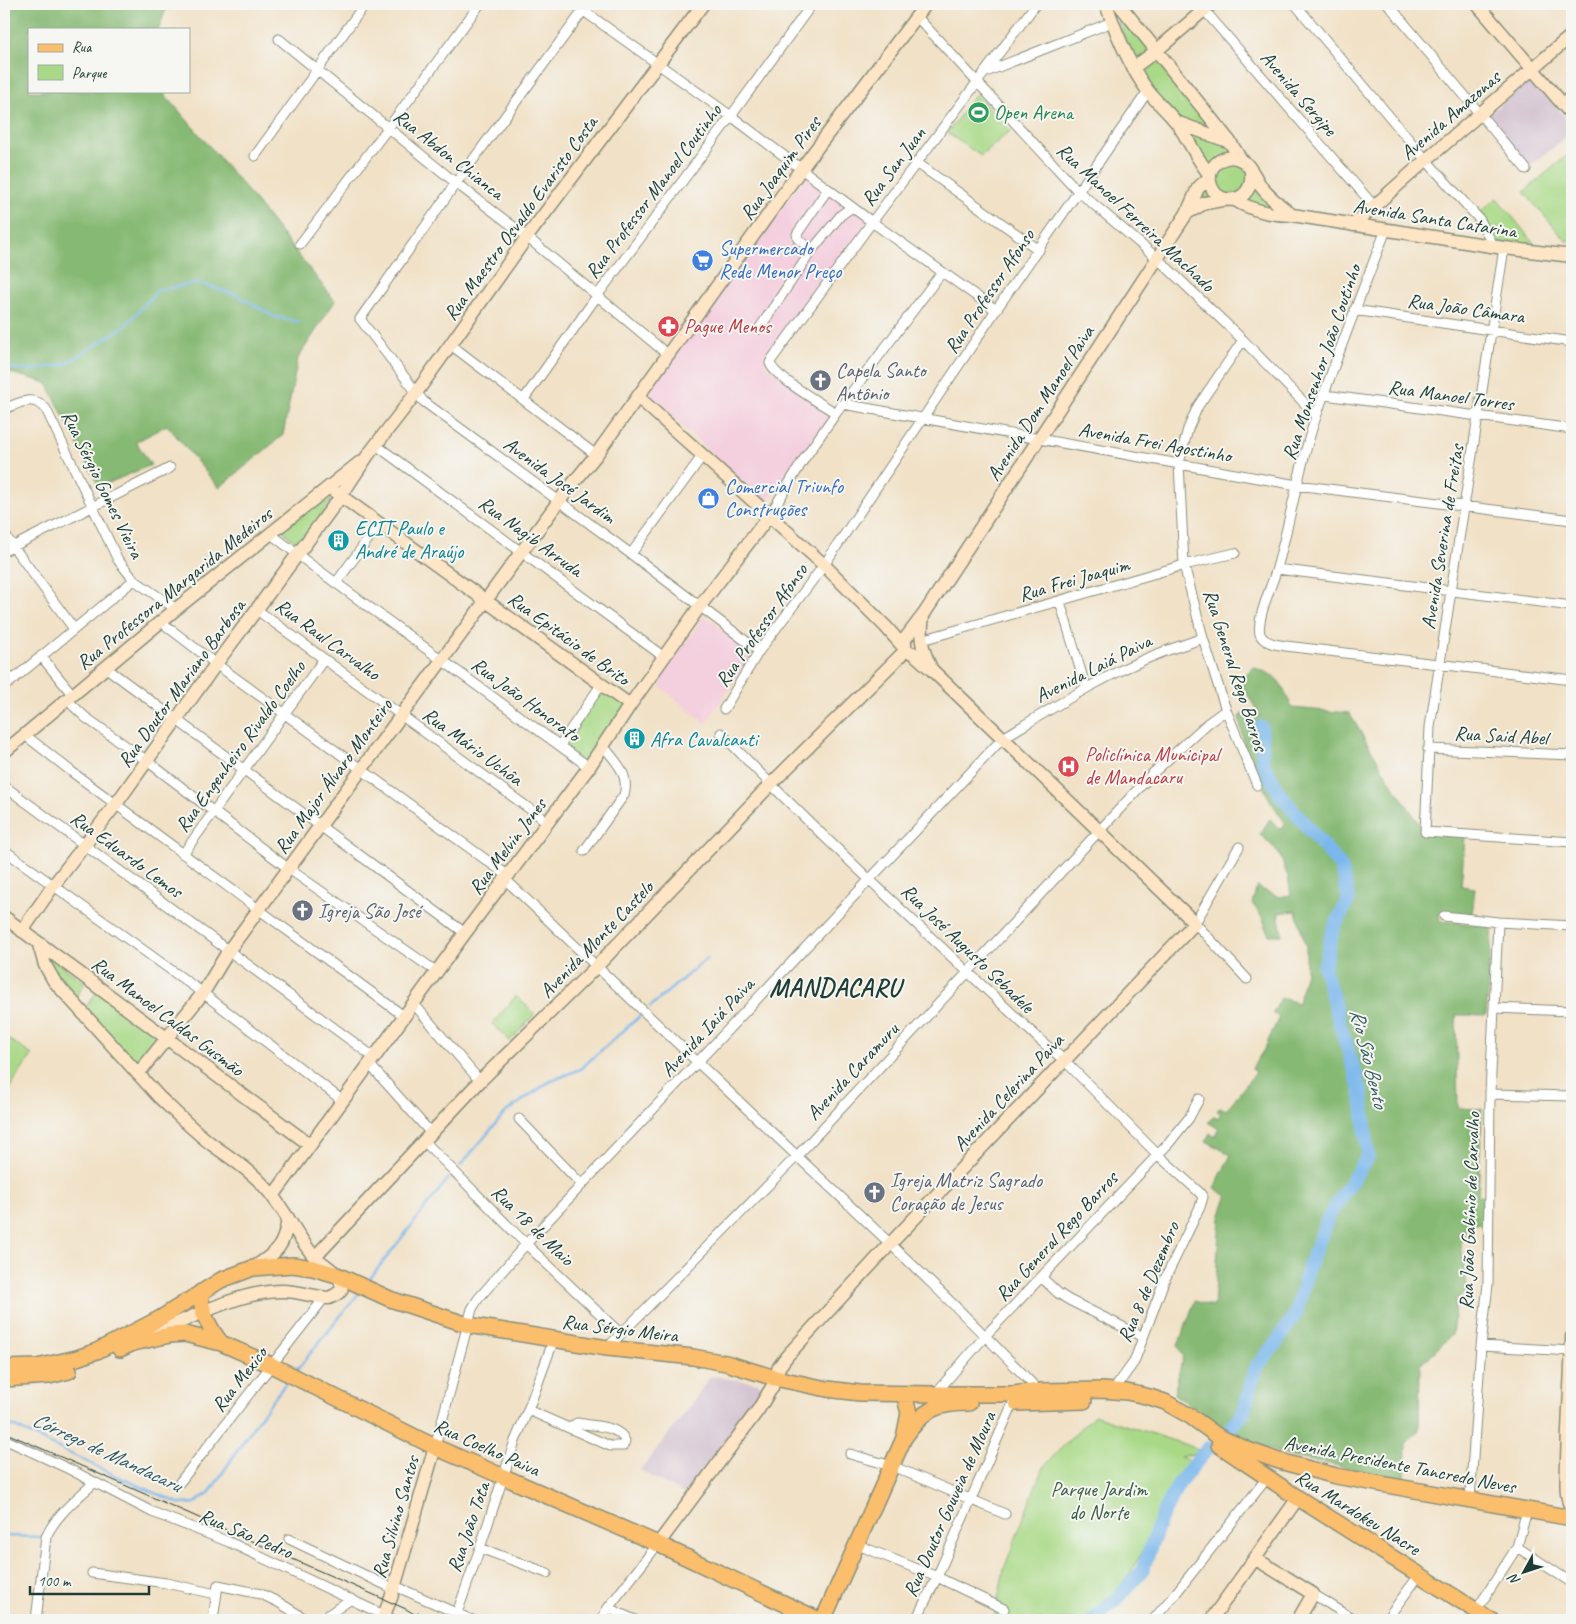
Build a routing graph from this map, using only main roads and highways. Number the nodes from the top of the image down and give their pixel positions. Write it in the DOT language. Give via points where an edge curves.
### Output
graph roads {
  1 [pos="703,4"];
  2 [pos="926,4"];
  3 [pos="1106,4"];
  4 [pos="1119,4"];
  5 [pos="1477,4"];
  6 [pos="1204,6"];
  7 [pos="1572,35"];
  8 [pos="1156,51"];
  9 [pos="1133,68"];
  10 [pos="1534,69"];
  11 [pos="1572,115"];
  12 [pos="1176,122"];
  13 [pos="1230,142"];
  14 [pos="1241,160"];
  15 [pos="1251,172"];
  16 [pos="1210,176"];
  17 [pos="1231,199"];
  18 [pos="1187,212"];
  19 [pos="1292,215"];
  20 [pos="1353,225"];
  21 [pos="1572,256"];
  22 [pos="638,397"];
  23 [pos="372,450"];
  24 [pos="330,487"];
  25 [pos="341,496"];
  26 [pos="560,501"];
  27 [pos="769,516"];
  28 [pos="486,601"];
  29 [pos="913,643"];
  30 [pos="630,705"];
  31 [pos="4,752"];
  32 [pos="4,917"];
  33 [pos="22,931"];
  34 [pos="39,945"];
  35 [pos="167,1038"];
  36 [pos="138,1074"];
  37 [pos="310,1145"];
  38 [pos="273,1196"];
  39 [pos="288,1218"];
  40 [pos="314,1256"];
  41 [pos="253,1268"];
  42 [pos="337,1275"];
  43 [pos="201,1292"];
  44 [pos="204,1312"];
  45 [pos="1572,1337"];
  46 [pos="133,1343"];
  47 [pos="221,1343"];
  48 [pos="1572,1351"];
  49 [pos="4,1368"];
  50 [pos="775,1378"];
  51 [pos="4,1379"];
  52 [pos="904,1394"];
  53 [pos="1570,1432"];
  54 [pos="904,1438"];
  55 [pos="435,1447"];
  56 [pos="1291,1464"];
  57 [pos="1280,1487"];
  58 [pos="1567,1489"];
  59 [pos="1298,1498"];
  60 [pos="1572,1510"];
  61 [pos="1554,1514"];
  62 [pos="1572,1518"];
  63 [pos="658,1544"];
  64 [pos="1256,1559"];
  65 [pos="793,1614"];
  66 [pos="387,1619"];
  67 [pos="1216,1619"];
  68 [pos="821,1620"];
  69 [pos="1298,1620"];
  70 [pos="1491,1620"];
  1 -- 23 [label="main road, Rua Maestro Osvaldo Evaristo Costa"];
  2 -- 22 [label="main road, Rua Joaquim Pires" via="801,169"];
  3 -- 9 [label="main road, Avenida Santa Catarina"];
  4 -- 8 [label="main road"];
  5 -- 10 [label="main road"];
  6 -- 8 [label="main road"];
  7 -- 10 [label="main road, Avenida Amazonas"];
  8 -- 9 [label="main road"];
  8 -- 13 [label="main road"];
  9 -- 12 [label="main road, Avenida Santa Catarina" via="1148,91"];
  10 -- 11 [label="main road"];
  10 -- 20 [label="main road, Avenida Amazonas"];
  12 -- 13 [label="main road"];
  12 -- 16 [label="main road, Avenida Santa Catarina"];
  13 -- 14 [label="main road"];
  14 -- 15 [label="main road"];
  14 -- 16 [label="main road" via="1230,157 1219,160"];
  15 -- 17 [label="main road" via="1252,179 1246,193"];
  15 -- 19 [label="main road" via="1267,194"];
  16 -- 17 [label="main road, Avenida Santa Catarina" via="1210,183 1217,194"];
  16 -- 18 [label="main road, Avenida Dom Manoel Paiva" via="1198,188"];
  17 -- 18 [label="main road" via="1205,204"];
  17 -- 19 [label="main road, Avenida Santa Catarina" via="1266,214"];
  18 -- 29 [label="main road, Avenida Dom Manoel Paiva" via="924,614"];
  19 -- 20 [label="main road, Avenida Santa Catarina"];
  20 -- 21 [label="main road, Avenida Santa Catarina"];
  22 -- 26 [label="main road, Rua Joaquim Pires"];
  22 -- 27 [label="main road"];
  23 -- 24 [label="main road, Rua Professora Margarida Medeiros"];
  23 -- 25 [label="main road, Rua Doutor Mariano Barbosa"];
  24 -- 25 [label="main road, Rua Epitácio de Brito"];
  24 -- 31 [label="main road, Rua Professora Margarida Medeiros"];
  25 -- 28 [label="main road, Rua Epitácio de Brito"];
  25 -- 33 [label="main road, Rua Doutor Mariano Barbosa"];
  26 -- 28 [label="main road, Rua Major Álvaro Monteiro"];
  27 -- 29 [label="main road" via="886,627"];
  27 -- 30 [label="main road, Rua Melvin Jones"];
  28 -- 30 [label="main road, Rua Epitácio de Brito"];
  28 -- 35 [label="main road, Rua Major Álvaro Monteiro" via="230,950 203,993"];
  29 -- 40 [label="main road, Avenida Monte Castelo" via="771,784 596,967 480,1080"];
  29 -- 50 [label="main road, Avenida Celerina Paiva" via="932,670 1195,922 787,1356"];
  30 -- 37 [label="main road, Rua Melvin Jones" via="549,823"];
  32 -- 33 [label="main road, Rua Manoel Caldas Gusmão"];
  33 -- 34 [label="main road, Rua Manoel Caldas Gusmão"];
  34 -- 35 [label="main road, Rua Manoel Caldas Gusmão"];
  34 -- 36 [label="main road" via="44,965 54,981"];
  35 -- 36 [label="main road, Rua Major Álvaro Monteiro"];
  35 -- 37 [label="main road, Rua Manoel Caldas Gusmão"];
  36 -- 38 [label="main road" via="192,1128 256,1177"];
  37 -- 38 [label="main road, Rua Melvin Jones"];
  38 -- 39 [label="main road"];
  39 -- 40 [label="main road"];
  39 -- 41 [label="main road" via="281,1246"];
  40 -- 42 [label="main road"];
  41 -- 42 [label="main road" via="293,1265"];
  41 -- 43 [label="main road"];
  42 -- 44 [label="main road" via="342,1282 341,1291 335,1296 268,1292"];
  42 -- 50 [label="main road, Rua Sérgio Meira" via="390,1299 468,1325 606,1348 693,1357"];
  43 -- 44 [label="main road"];
  43 -- 49 [label="main road" via="160,1319 84,1356 37,1368"];
  44 -- 46 [label="main road"];
  44 -- 47 [label="main road"];
  45 -- 48 [label="main road"];
  46 -- 47 [label="main road, Rua Coelho Paiva" via="178,1334"];
  46 -- 51 [label="main road" via="79,1368 48,1376"];
  47 -- 55 [label="main road, Rua Coelho Paiva"];
  48 -- 53 [label="main road"];
  50 -- 52 [label="main road, Rua Sérgio Meira" via="860,1393"];
  50 -- 63 [label="main road, Avenida Celerina Paiva" via="758,1410"];
  52 -- 54 [label="main road" via="909,1413"];
  52 -- 56 [label="main road, Avenida Presidente Tancredo Neves" via="1128,1392 1165,1402 1219,1437"];
  53 -- 58 [label="main road"];
  54 -- 57 [label="main road, Rua Mardokeu Nacre" via="918,1418 943,1405 1126,1402 1151,1407 1177,1418"];
  54 -- 68 [label="main road" via="858,1545"];
  55 -- 63 [label="main road, Rua Coelho Paiva"];
  55 -- 66 [label="main road, Rua Silvino Santos"];
  56 -- 57 [label="main road"];
  56 -- 61 [label="main road, Avenida Presidente Tancredo Neves" via="1336,1476"];
  57 -- 59 [label="main road, Rua Mardokeu Nacre"];
  58 -- 60 [label="main road"];
  58 -- 61 [label="main road"];
  59 -- 64 [label="main road"];
  59 -- 70 [label="main road, Rua Mardokeu Nacre"];
  61 -- 62 [label="main road, Avenida Presidente Tancredo Neves"];
  63 -- 65 [label="main road, Rua Coelho Paiva"];
  64 -- 67 [label="main road"];
  64 -- 69 [label="main road" via="1313,1594"];
  65 -- 68 [label="main road, Rua Coelho Paiva"];
}
